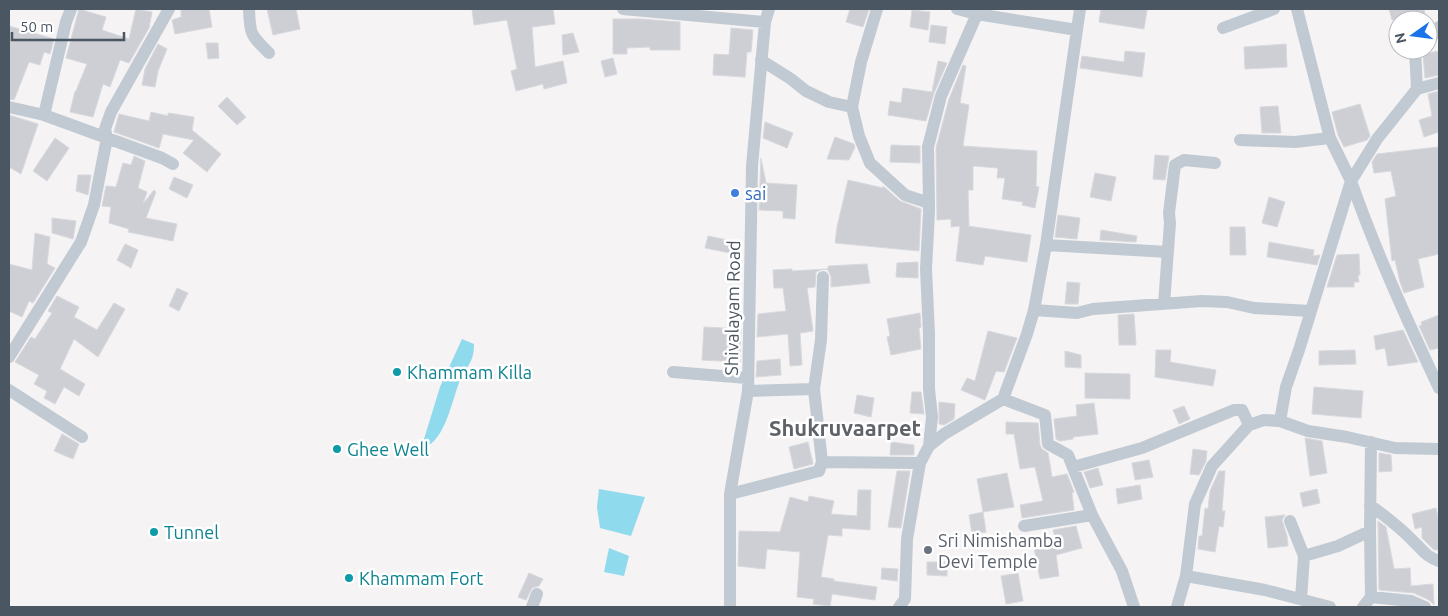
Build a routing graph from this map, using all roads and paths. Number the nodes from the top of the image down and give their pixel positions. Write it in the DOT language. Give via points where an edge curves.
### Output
graph roads {
  1 [pos="71,9"];
  2 [pos="169,9"];
  3 [pos="249,9"];
  4 [pos="623,9"];
  5 [pos="769,9"];
  6 [pos="877,9"];
  7 [pos="957,9"];
  8 [pos="1080,9"];
  9 [pos="1274,9"];
  10 [pos="1296,9"];
  11 [pos="977,14"];
  12 [pos="765,22"];
  13 [pos="1223,28"];
  14 [pos="1077,30"];
  15 [pos="268,52"];
  16 [pos="761,60"];
  17 [pos="1416,60"];
  18 [pos="1439,83"];
  19 [pos="1417,89"];
  20 [pos="9,107"];
  21 [pos="852,107"];
  22 [pos="44,115"];
  23 [pos="107,138"];
  24 [pos="1330,138"];
  25 [pos="1240,140"];
  26 [pos="1215,163"];
  27 [pos="173,164"];
  28 [pos="1351,181"];
  29 [pos="929,203"];
  30 [pos="1046,245"];
  31 [pos="1168,252"];
  32 [pos="823,277"];
  33 [pos="1164,304"];
  34 [pos="1034,310"];
  35 [pos="1310,311"];
  36 [pos="9,358"];
  37 [pos="673,372"];
  38 [pos="748,378"];
  39 [pos="1439,388"];
  40 [pos="814,389"];
  41 [pos="9,390"];
  42 [pos="748,392"];
  43 [pos="1003,399"];
  44 [pos="1280,421"];
  45 [pos="1249,425"];
  46 [pos="82,438"];
  47 [pos="1371,442"];
  48 [pos="929,446"];
  49 [pos="1439,450"];
  50 [pos="822,462"];
  51 [pos="920,463"];
  52 [pos="1073,467"];
  53 [pos="730,494"];
  54 [pos="1370,505"];
  55 [pos="1092,515"];
  56 [pos="1290,521"];
  57 [pos="1024,526"];
  58 [pos="1370,531"];
  59 [pos="1304,556"];
  60 [pos="1439,561"];
  61 [pos="1186,576"];
  62 [pos="537,594"];
  63 [pos="1301,599"];
  64 [pos="1367,602"];
  65 [pos="904,604"];
  66 [pos="532,607"];
  67 [pos="730,607"];
  68 [pos="1134,607"];
  69 [pos="1177,607"];
  70 [pos="1330,607"];
  71 [pos="1425,607"];
  1 -- 22 [label="street"];
  2 -- 23 [label="street" via="111,112 105,129"];
  3 -- 15 [label="street" via="250,30"];
  4 -- 12 [label="street"];
  5 -- 12 [label="street, Shivalayam Road"];
  6 -- 21 [label="street"];
  7 -- 11 [label="street"];
  8 -- 14 [label="street"];
  9 -- 13 [label="street"];
  10 -- 24 [label="street"];
  11 -- 14 [label="street"];
  11 -- 29 [label="street" via="941,96 928,147"];
  12 -- 16 [label="street, Shivalayam Road"];
  14 -- 30 [label="street"];
  16 -- 21 [label="street" via="806,91 829,102"];
  16 -- 38 [label="street, Shivalayam Road" via="752,166"];
  17 -- 19 [label="street"];
  18 -- 19 [label="street"];
  19 -- 28 [label="street" via="1377,139"];
  20 -- 22 [label="street"];
  21 -- 29 [label="street" via="870,162 905,195"];
  22 -- 23 [label="street"];
  23 -- 27 [label="street"];
  23 -- 36 [label="street" via="94,205 81,242"];
  24 -- 25 [label="street" via="1295,142"];
  24 -- 28 [label="street"];
  26 -- 31 [label="street" via="1184,160 1174,165"];
  28 -- 35 [label="street"];
  28 -- 39 [label="street" via="1370,236"];
  29 -- 48 [label="street" via="926,269 932,417"];
  30 -- 31 [label="street"];
  30 -- 34 [label="street"];
  31 -- 33 [label="street"];
  32 -- 40 [label="street" via="821,340"];
  33 -- 34 [label="street" via="1077,313"];
  33 -- 35 [label="street" via="1228,302 1254,308"];
  34 -- 43 [label="street"];
  35 -- 44 [label="street" via="1286,387"];
  37 -- 38 [label="street"];
  38 -- 42 [label="street, Shivalayam Road"];
  40 -- 42 [label="street"];
  40 -- 50 [label="street"];
  41 -- 46 [label="street"];
  42 -- 53 [label="street, Shivalayam Road"];
  43 -- 48 [label="street"];
  43 -- 52 [label="street" via="1044,416 1048,444 1068,455"];
  44 -- 45 [label="street" via="1264,420"];
  44 -- 47 [label="street" via="1308,431"];
  45 -- 52 [label="street" via="1242,410 1234,410 1142,448"];
  45 -- 61 [label="street" via="1212,466 1195,504"];
  47 -- 49 [label="street" via="1395,448"];
  47 -- 54 [label="street"];
  48 -- 51 [label="street"];
  50 -- 51 [label="street"];
  50 -- 53 [label="street" via="819,471"];
  51 -- 65 [label="street" via="907,539"];
  52 -- 55 [label="street"];
  53 -- 67 [label="street, Shivalayam Road"];
  54 -- 58 [label="street"];
  54 -- 60 [label="street" via="1393,522 1422,552"];
  55 -- 57 [label="street"];
  55 -- 68 [label="street" via="1122,571"];
  56 -- 59 [label="street"];
  58 -- 59 [label="street" via="1338,546"];
  58 -- 64 [label="street"];
  59 -- 63 [label="street"];
  61 -- 63 [label="street"];
  61 -- 69 [label="street"];
  62 -- 66 [label="street"];
  63 -- 70 [label="street"];
  64 -- 71 [label="street" via="1412,601"];
}
